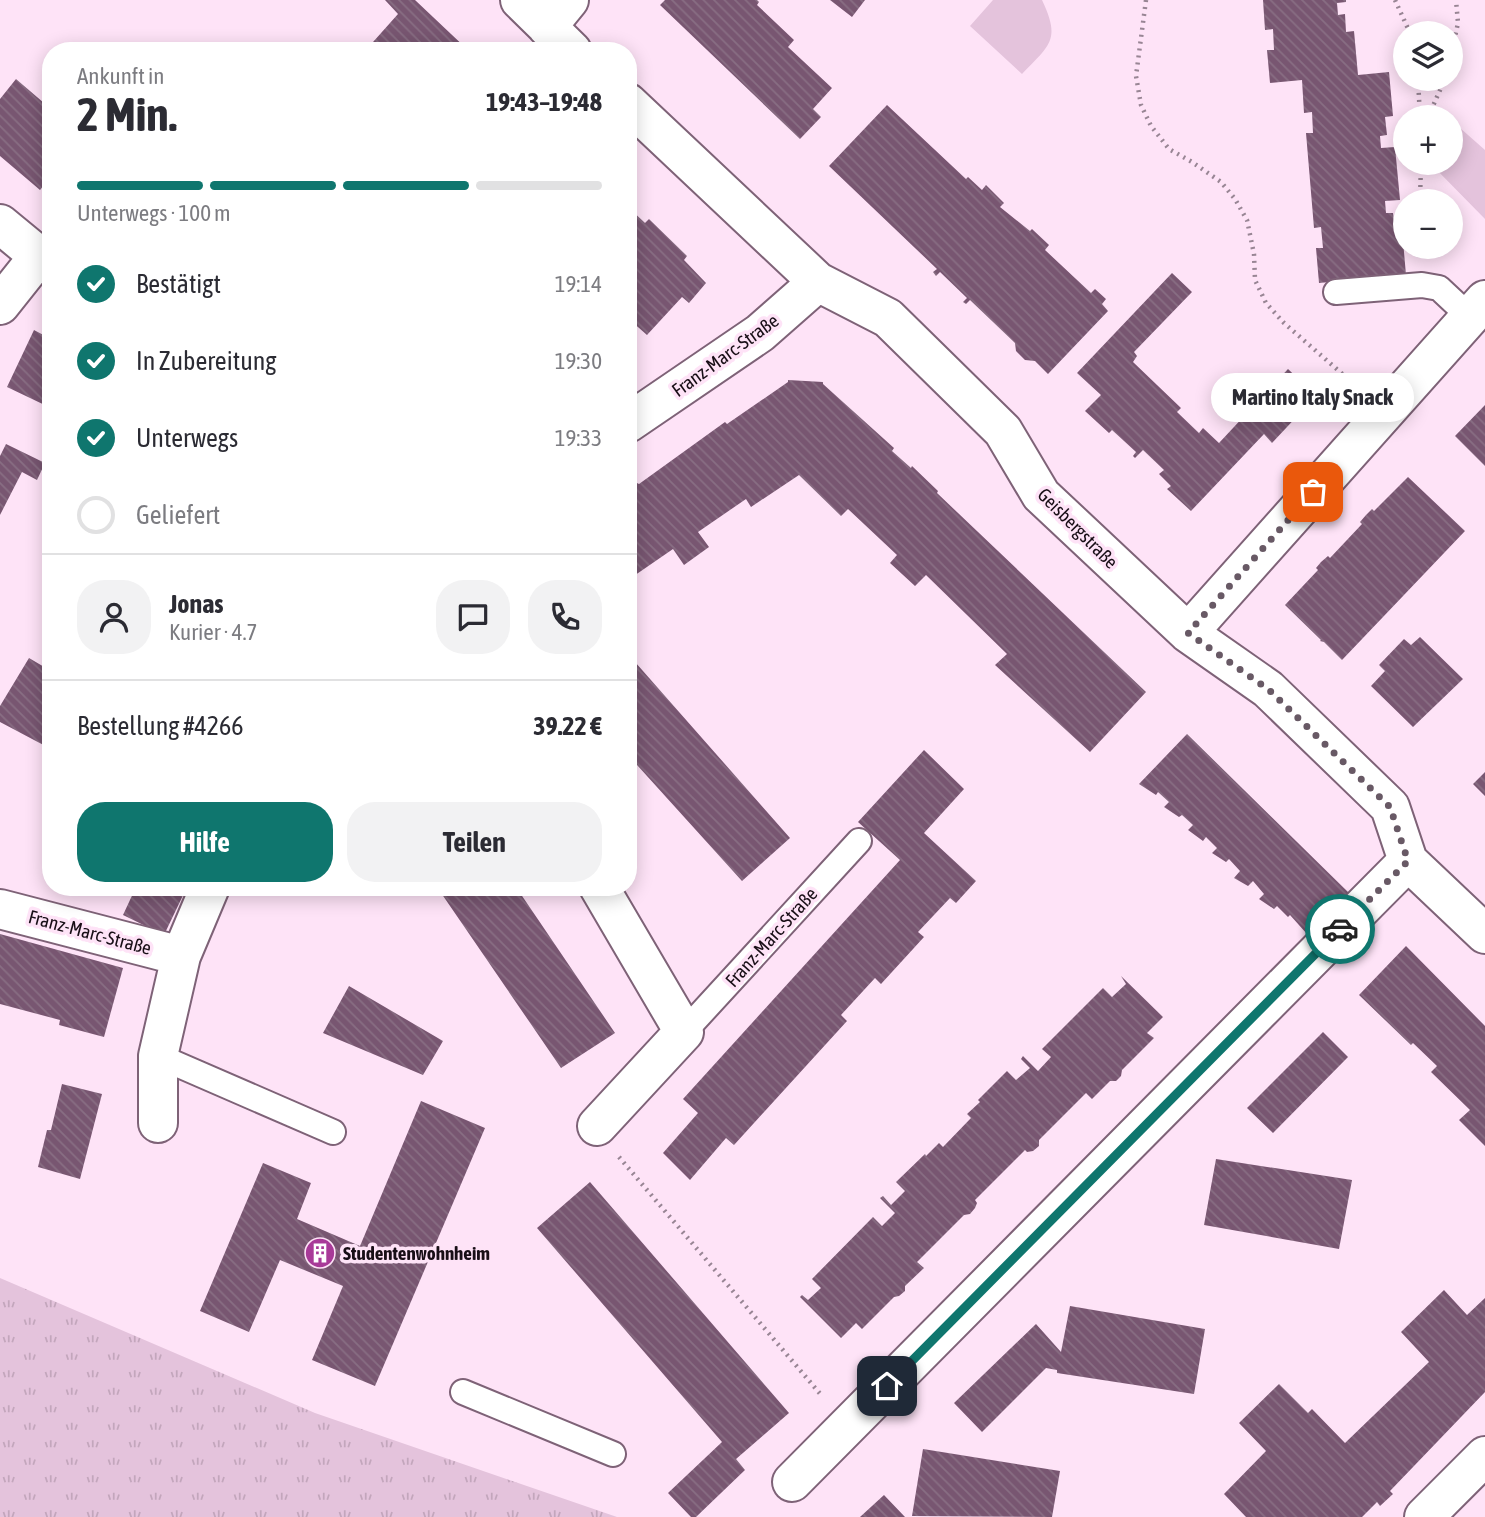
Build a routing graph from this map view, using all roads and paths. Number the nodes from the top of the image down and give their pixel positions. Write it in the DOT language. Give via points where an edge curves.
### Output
graph roads {
  1 [pos="520,0"];
  2 [pos="1146,0"];
  3 [pos="1395,0"];
  4 [pos="1456,0"];
  5 [pos="1405,21"];
  6 [pos="1458,21"];
  7 [pos="563,26"];
  8 [pos="637,111"];
  9 [pos="0,224"];
  10 [pos="42,259"];
  11 [pos="42,264"];
  12 [pos="818,282"];
  13 [pos="1336,292"];
  14 [pos="0,305"];
  15 [pos="1477,309"];
  16 [pos="1384,411"];
  17 [pos="637,418"];
  18 [pos="1188,633"];
  19 [pos="859,841"];
  20 [pos="1408,861"];
  21 [pos="206,896"];
  22 [pos="604,896"];
  23 [pos="0,909"];
  24 [pos="1485,934"];
  25 [pos="181,956"];
  26 [pos="684,1032"];
  27 [pos="158,1056"];
  28 [pos="158,1123"];
  29 [pos="597,1126"];
  30 [pos="333,1132"];
  31 [pos="463,1392"];
  32 [pos="849,1425"];
  33 [pos="613,1454"];
  34 [pos="1485,1456"];
  35 [pos="792,1482"];
  36 [pos="1424,1517"];
  1 -- 7 [label="street"];
  2 -- 16 [label="path" via="1136,76 1141,105 1151,126 1169,149 1221,182 1236,199 1247,220 1255,280 1266,303"];
  3 -- 5 [label="path"];
  4 -- 6 [label="path"];
  8 -- 12 [label="street, Geisbergstraße"];
  9 -- 10 [label="street"];
  11 -- 14 [label="street"];
  12 -- 17 [label="street, Franz-Marc-Straße" via="760,333"];
  12 -- 18 [label="street, Geisbergstraße" via="888,318 1003,431 1041,495"];
  13 -- 15 [label="lane" via="1422,285 1440,288"];
  15 -- 16 [label="street"];
  16 -- 18 [label="street"];
  18 -- 20 [label="street, Geisbergstraße" via="1268,689 1390,807"];
  19 -- 26 [label="lane, Franz-Marc-Straße"];
  20 -- 24 [label="street, Geisbergstraße"];
  20 -- 32 [label="street"];
  21 -- 25 [label="street"];
  22 -- 26 [label="street"];
  23 -- 25 [label="street, Franz-Marc-Straße"];
  25 -- 27 [label="street"];
  26 -- 29 [label="street, Franz-Marc-Straße"];
  27 -- 28 [label="street"];
  27 -- 30 [label="lane"];
  29 -- 32 [label="path"];
  31 -- 33 [label="lane"];
  32 -- 35 [label="street"];
  34 -- 36 [label="street"];
}
